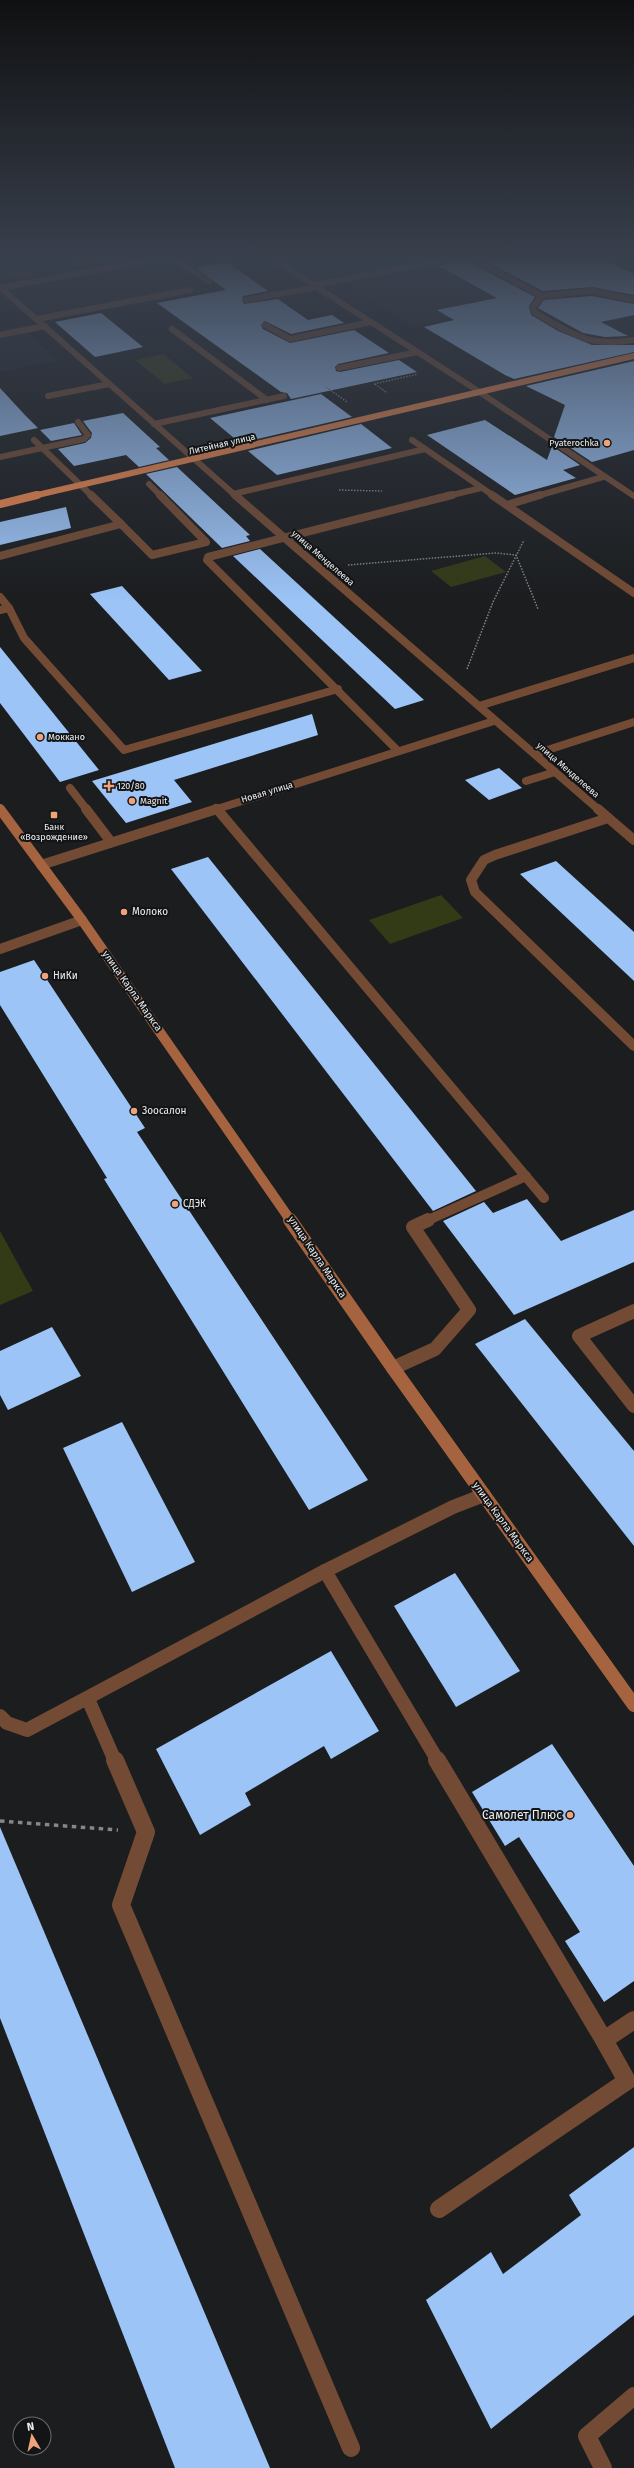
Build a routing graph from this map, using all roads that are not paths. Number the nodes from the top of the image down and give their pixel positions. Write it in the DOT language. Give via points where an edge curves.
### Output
graph roads {
  1 [pos="96,372"];
  2 [pos="230,372"];
  3 [pos="449,372"];
  4 [pos="565,372"];
  5 [pos="109,384"];
  6 [pos="480,392"];
  7 [pos="48,396"];
  8 [pos="284,396"];
  9 [pos="267,400"];
  10 [pos="78,422"];
  11 [pos="154,424"];
  12 [pos="34,440"];
  13 [pos="412,440"];
  14 [pos="42,448"];
  15 [pos="425,449"];
  16 [pos="0,457"];
  17 [pos="194,460"];
  18 [pos="603,477"];
  19 [pos="149,484"];
  20 [pos="81,486"];
  21 [pos="481,488"];
  22 [pos="233,494"];
  23 [pos="634,496"];
  24 [pos="0,504"];
  25 [pos="507,505"];
  26 [pos="121,524"];
  27 [pos="284,538"];
  28 [pos="199,544"];
  29 [pos="214,555"];
  30 [pos="0,556"];
  31 [pos="634,593"];
  32 [pos="0,597"];
  33 [pos="9,608"];
  34 [pos="0,610"];
  35 [pos="634,658"];
  36 [pos="338,689"];
  37 [pos="479,706"];
  38 [pos="494,720"];
  39 [pos="634,722"];
  40 [pos="398,751"];
  41 [pos="535,754"];
  42 [pos="555,772"];
  43 [pos="526,781"];
  44 [pos="70,788"];
  45 [pos="216,808"];
  46 [pos="0,809"];
  47 [pos="608,818"];
  48 [pos="634,840"];
  49 [pos="111,842"];
  50 [pos="41,865"];
  51 [pos="82,920"];
  52 [pos="0,949"];
  53 [pos="634,1046"];
  54 [pos="526,1176"];
  55 [pos="544,1198"];
  56 [pos="634,1310"];
  57 [pos="393,1368"];
  58 [pos="634,1406"];
  59 [pos="484,1495"];
  60 [pos="325,1571"];
  61 [pos="88,1699"];
  62 [pos="634,1705"];
  63 [pos="0,1716"];
  64 [pos="634,2020"];
  65 [pos="604,2040"];
  66 [pos="440,2209"];
  67 [pos="634,2396"];
  68 [pos="351,2448"];
  69 [pos="603,2468"];
  1 -- 5 [label="street, улица Менделеева"];
  2 -- 9 [label="street"];
  3 -- 6 [label="street"];
  4 -- 6 [label="highway, Литейная улица"];
  5 -- 7 [label="street"];
  5 -- 11 [label="street, улица Менделеева"];
  6 -- 17 [label="highway, Литейная улица"];
  6 -- 18 [label="street"];
  8 -- 9 [label="street"];
  9 -- 11 [label="street"];
  10 -- 14 [label="street" via="88,437"];
  11 -- 17 [label="street, улица Менделеева"];
  12 -- 14 [label="street"];
  13 -- 15 [label="street"];
  14 -- 16 [label="street"];
  14 -- 20 [label="street"];
  15 -- 21 [label="street"];
  15 -- 22 [label="street"];
  17 -- 20 [label="highway, Литейная улица"];
  17 -- 22 [label="street, улица Менделеева"];
  18 -- 23 [label="street"];
  18 -- 25 [label="street"];
  19 -- 28 [label="street" via="206,542"];
  20 -- 24 [label="highway, Литейная улица"];
  20 -- 26 [label="street"];
  21 -- 25 [label="street"];
  21 -- 27 [label="street"];
  22 -- 27 [label="street, улица Менделеева"];
  25 -- 31 [label="street"];
  26 -- 28 [label="street" via="152,555"];
  26 -- 30 [label="street"];
  27 -- 29 [label="street"];
  27 -- 37 [label="street, улица Менделеева"];
  28 -- 29 [label="street"];
  29 -- 36 [label="street" via="207,560"];
  32 -- 33 [label="street"];
  33 -- 34 [label="street"];
  33 -- 36 [label="street" via="24,638 124,750"];
  35 -- 37 [label="street"];
  36 -- 40 [label="street"];
  37 -- 38 [label="street, улица Менделеева"];
  38 -- 40 [label="street, Новая улица"];
  38 -- 41 [label="street, улица Менделеева"];
  39 -- 41 [label="street"];
  40 -- 45 [label="street, Новая улица"];
  41 -- 42 [label="street, улица Менделеева"];
  42 -- 43 [label="street"];
  42 -- 47 [label="street, улица Менделеева"];
  44 -- 49 [label="street"];
  45 -- 49 [label="street, Новая улица"];
  45 -- 54 [label="street"];
  46 -- 50 [label="street, улица Карла Маркса"];
  47 -- 48 [label="street, улица Менделеева"];
  47 -- 53 [label="street" via="495,855 484,860 471,880 475,892"];
  49 -- 50 [label="street, Новая улица"];
  50 -- 51 [label="street, улица Карла Маркса"];
  51 -- 52 [label="street"];
  51 -- 57 [label="street, улица Карла Маркса"];
  54 -- 55 [label="street"];
  54 -- 57 [label="street" via="413,1227 469,1310 435,1349"];
  56 -- 58 [label="street" via="579,1336"];
  57 -- 59 [label="street, улица Карла Маркса"];
  59 -- 60 [label="street" via="453,1507"];
  59 -- 62 [label="street, улица Карла Маркса"];
  60 -- 61 [label="street"];
  60 -- 65 [label="street"];
  61 -- 63 [label="street" via="27,1730 7,1723"];
  61 -- 68 [label="street" via="146,1832 121,1905"];
  64 -- 65 [label="street"];
  65 -- 66 [label="street" via="626,2081"];
  67 -- 69 [label="street" via="587,2436"];
}
